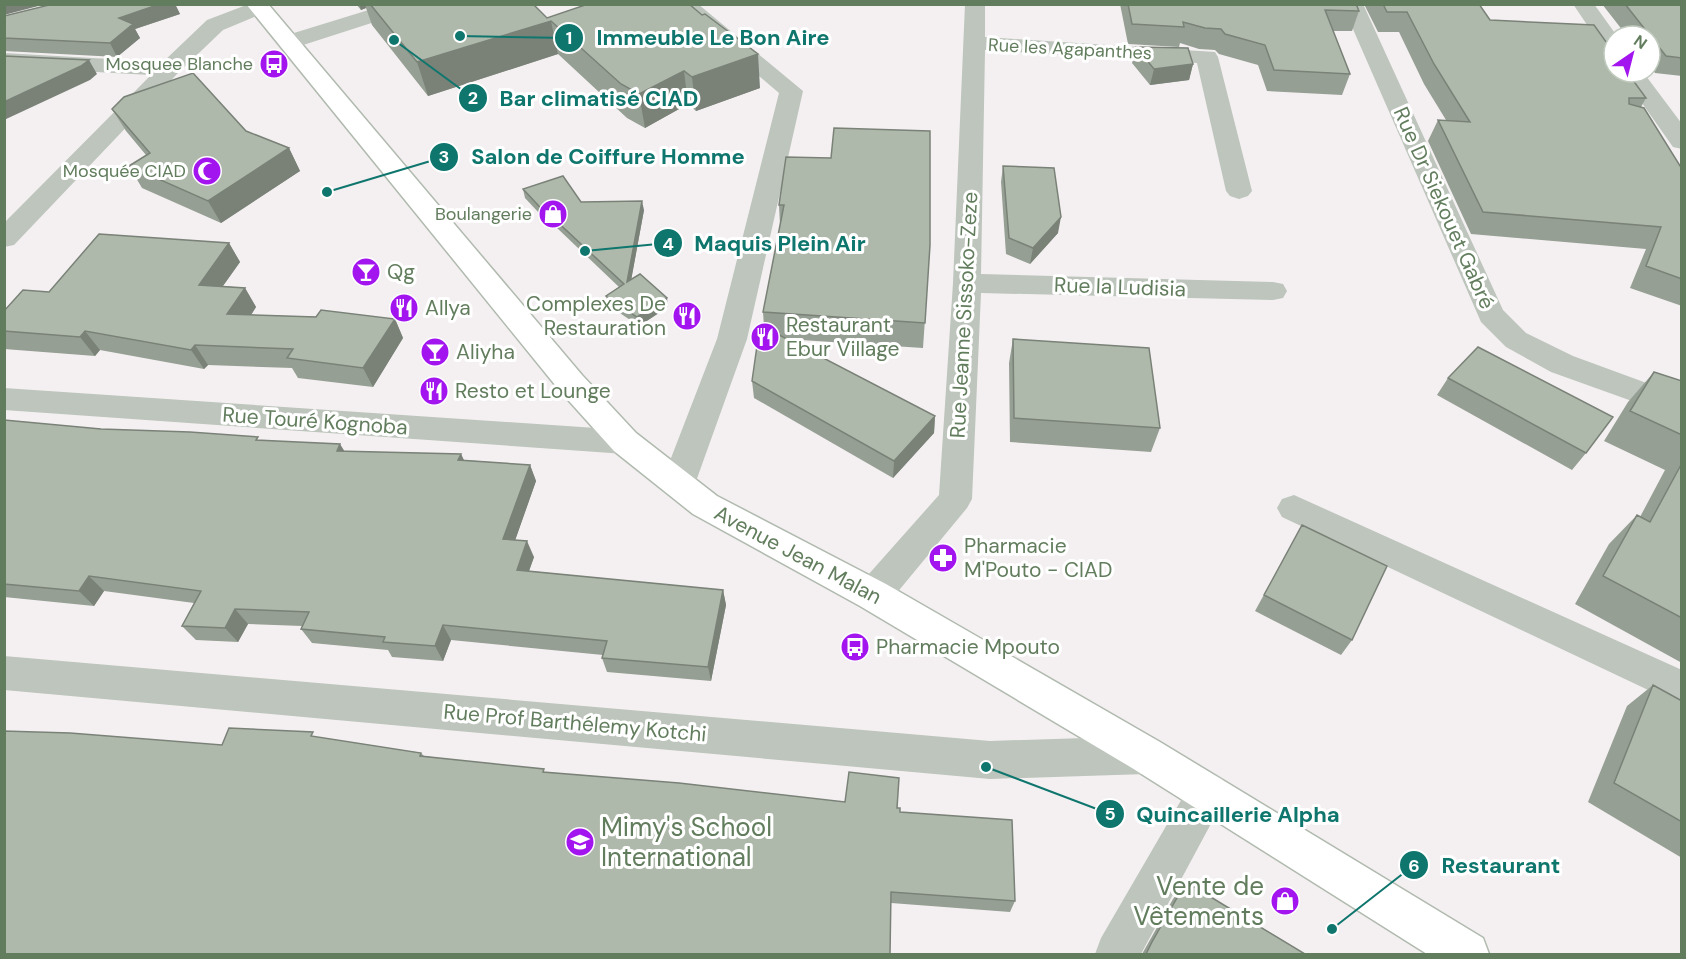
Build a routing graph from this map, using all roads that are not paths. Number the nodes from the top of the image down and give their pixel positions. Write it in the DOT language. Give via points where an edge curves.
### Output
graph roads {
  1 [pos="411,4"];
  2 [pos="684,4"];
  3 [pos="975,4"];
  4 [pos="1352,4"];
  5 [pos="1583,4"];
  6 [pos="257,6"];
  7 [pos="1602,31"];
  8 [pos="289,42"];
  9 [pos="976,43"];
  10 [pos="4,60"];
  11 [pos="169,69"];
  12 [pos="1640,84"];
  13 [pos="1682,142"];
  14 [pos="1239,191"];
  15 [pos="4,199"];
  16 [pos="40,201"];
  17 [pos="4,239"];
  18 [pos="967,283"];
  19 [pos="1273,291"];
  20 [pos="4,399"];
  21 [pos="1682,408"];
  22 [pos="625,442"];
  23 [pos="678,484"];
  24 [pos="1294,508"];
  25 [pos="873,595"];
  26 [pos="4,674"];
  27 [pos="1682,688"];
  28 [pos="1146,755"];
  29 [pos="1208,792"];
  30 [pos="1452,950"];
  31 [pos="1117,954"];
  1 -- 8 [label="street"];
  2 -- 23 [label="street" via="791,91 732,339"];
  3 -- 9 [label="street, Rue Jeanne Sissoko-Zeze"];
  4 -- 21 [label="street, Rue Dr Siekouet Gabré" via="1491,315 1516,340 1562,364"];
  5 -- 7 [label="street"];
  6 -- 8 [label="main road, Avenue Jean Malan"];
  6 -- 11 [label="street" via="214,25"];
  8 -- 22 [label="main road, Avenue Jean Malan" via="571,383"];
  9 -- 14 [label="street, Rue les Agapanthes" via="1207,57"];
  9 -- 18 [label="street, Rue Jeanne Sissoko-Zeze"];
  10 -- 11 [label="street"];
  11 -- 16 [label="street"];
  12 -- 13 [label="street"];
  15 -- 16 [label="street"];
  16 -- 17 [label="street"];
  18 -- 19 [label="street, Rue la Ludisia"];
  18 -- 25 [label="street, Rue Jeanne Sissoko-Zeze" via="956,499"];
  20 -- 22 [label="street, Rue Touré Kognoba"];
  22 -- 23 [label="main road, Avenue Jean Malan"];
  23 -- 25 [label="main road, Avenue Jean Malan" via="705,505"];
  24 -- 27 [label="street"];
  25 -- 28 [label="main road, Avenue Jean Malan"];
  26 -- 28 [label="street, Rue Prof Barthélemy Kotchi" via="990,760"];
  28 -- 29 [label="main road, Avenue Jean Malan"];
  29 -- 30 [label="main road, Avenue Jean Malan"];
  29 -- 31 [label="street"];
}
